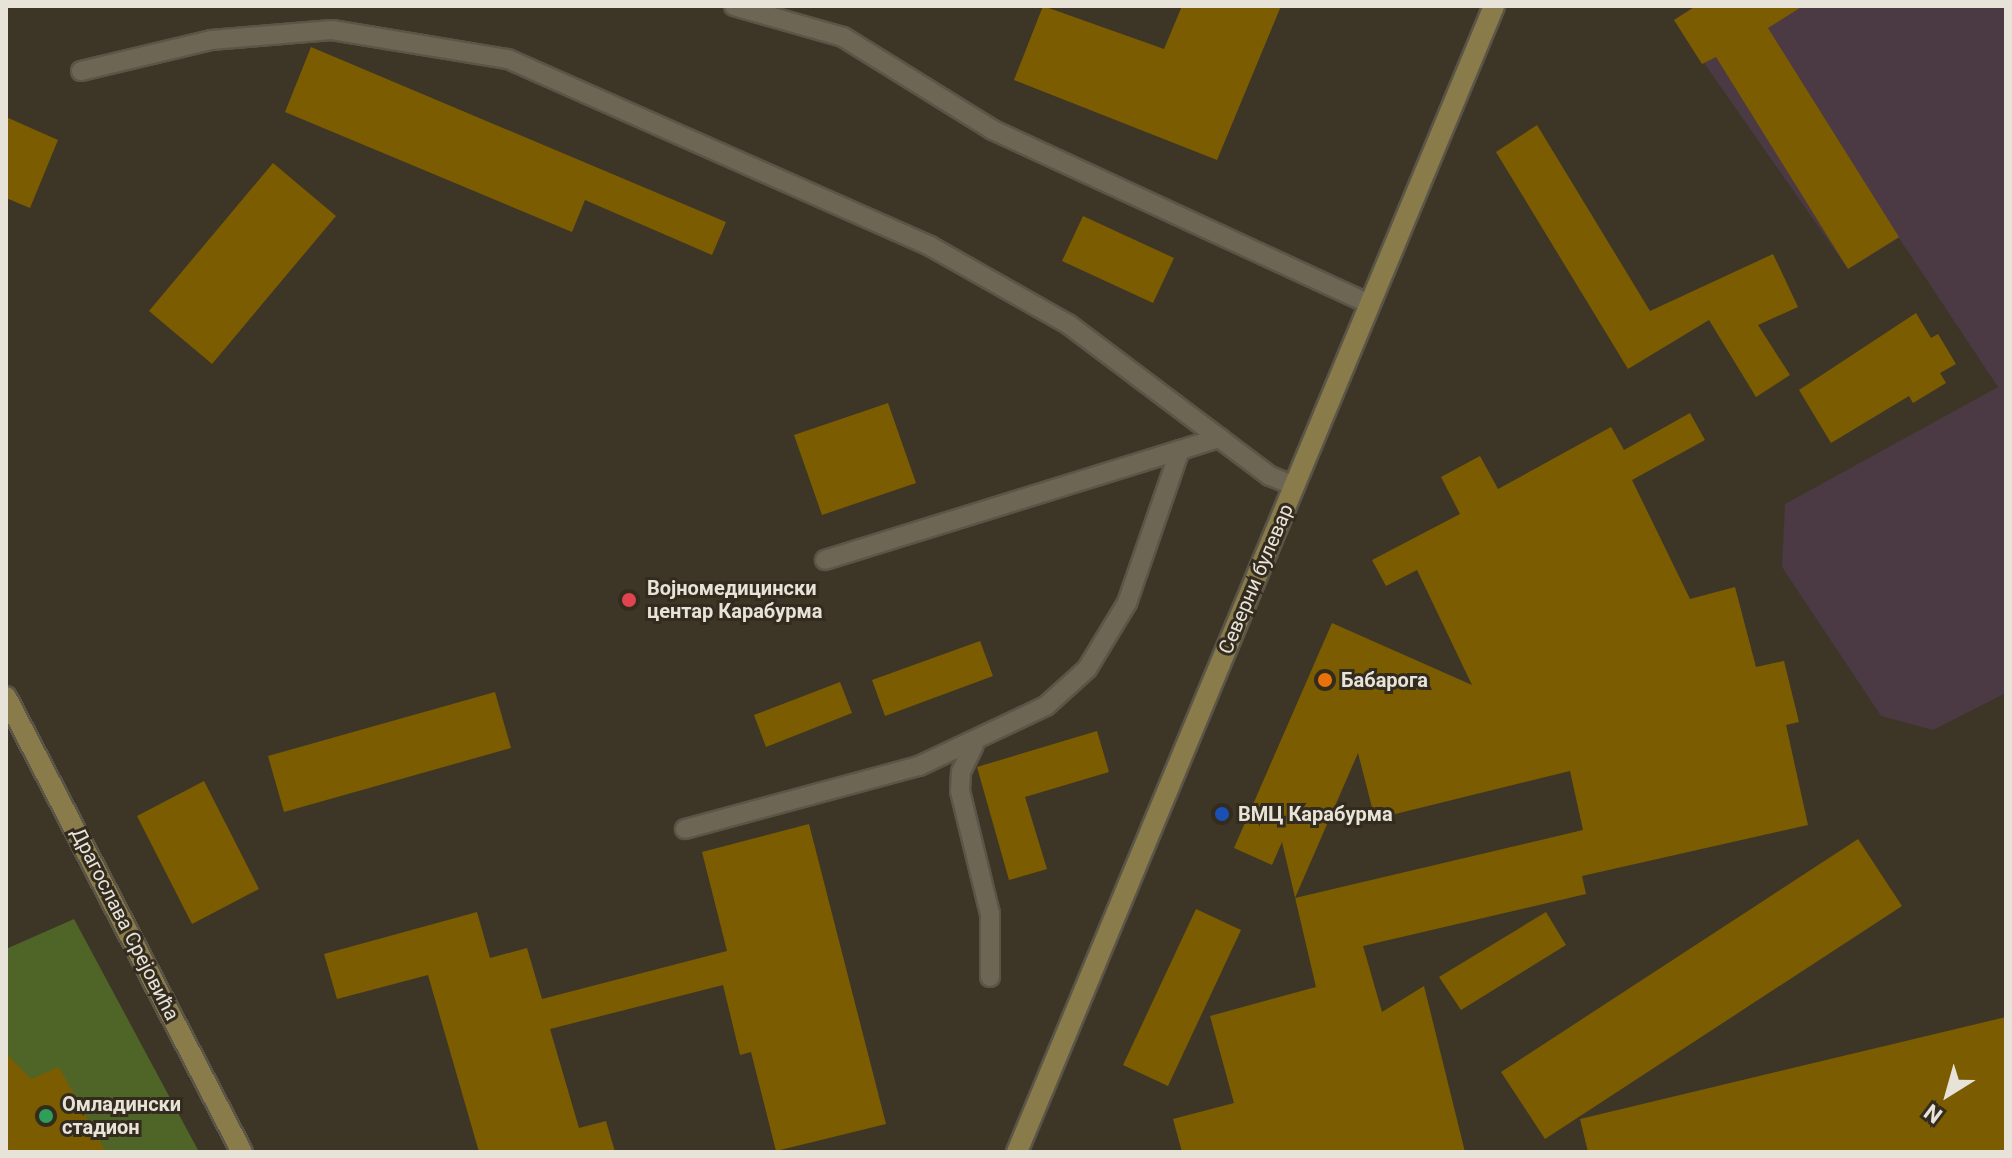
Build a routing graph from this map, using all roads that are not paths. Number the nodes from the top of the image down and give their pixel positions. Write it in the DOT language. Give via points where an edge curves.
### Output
graph roads {
  1 [pos="734,6"];
  2 [pos="1494,6"];
  3 [pos="81,71"];
  4 [pos="1370,304"];
  5 [pos="1220,438"];
  6 [pos="1180,450"];
  7 [pos="1295,486"];
  8 [pos="825,560"];
  9 [pos="6,697"];
  10 [pos="974,745"];
  11 [pos="685,829"];
  12 [pos="990,977"];
  13 [pos="242,1152"];
  14 [pos="1017,1152"];
  1 -- 4 [label="lane" via="843,37 993,130"];
  2 -- 4 [label="street, Северни булевар"];
  3 -- 5 [label="lane" via="211,40 332,30 508,59 930,246 1068,324"];
  4 -- 7 [label="street, Северни булевар"];
  5 -- 6 [label="lane"];
  5 -- 7 [label="lane" via="1270,476"];
  6 -- 8 [label="lane"];
  6 -- 10 [label="lane" via="1147,556 1103,647 1046,706"];
  7 -- 14 [label="street, Северни булевар"];
  9 -- 13 [label="street, Драгослава Срејовића"];
  10 -- 11 [label="lane" via="919,766"];
  10 -- 12 [label="lane" via="961,772 960,791 990,914"];
}
